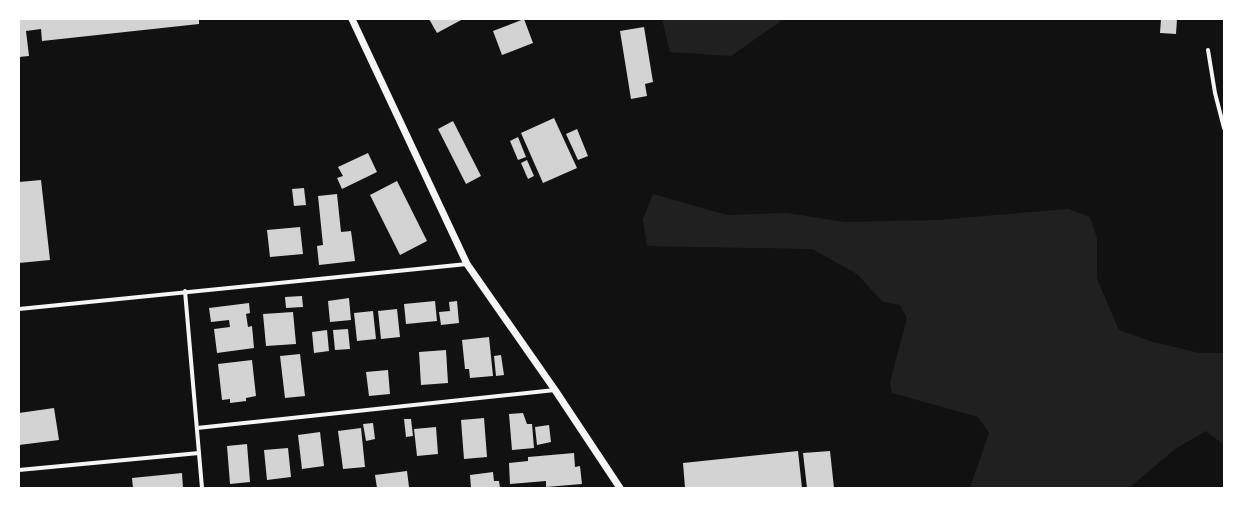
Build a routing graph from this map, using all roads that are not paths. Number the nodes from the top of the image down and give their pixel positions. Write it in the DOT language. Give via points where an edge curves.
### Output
graph roads {
  1 [pos="352,19"];
  2 [pos="1208,50"];
  3 [pos="1224,128"];
  4 [pos="467,264"];
  5 [pos="185,291"];
  6 [pos="19,309"];
  7 [pos="555,390"];
  8 [pos="197,428"];
  9 [pos="199,453"];
  10 [pos="19,470"];
  11 [pos="202,488"];
  12 [pos="620,488"];
  1 -- 4 [label="street"];
  2 -- 3 [label="street"];
  4 -- 5 [label="street"];
  4 -- 7 [label="street"];
  5 -- 6 [label="street"];
  5 -- 8 [label="street"];
  7 -- 8 [label="street"];
  7 -- 12 [label="street"];
  8 -- 9 [label="street"];
  9 -- 10 [label="street"];
  9 -- 11 [label="street"];
}
